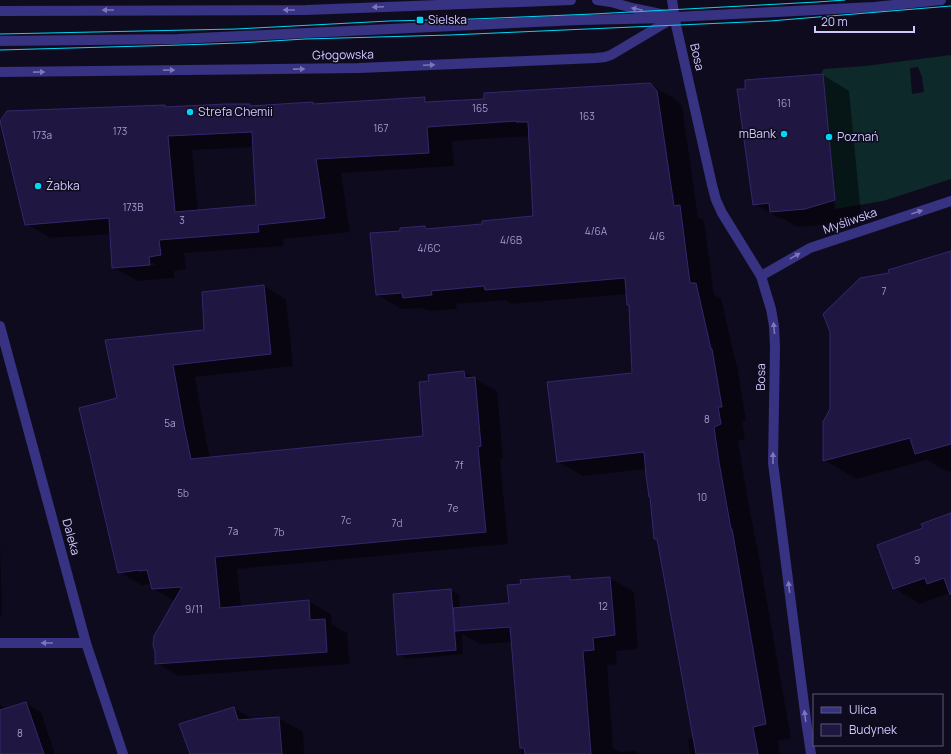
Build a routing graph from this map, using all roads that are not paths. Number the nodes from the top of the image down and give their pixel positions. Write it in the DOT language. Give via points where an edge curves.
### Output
graph roads {
  1 [pos="571,0"];
  2 [pos="597,0"];
  3 [pos="672,0"];
  4 [pos="941,0"];
  5 [pos="0,11"];
  6 [pos="675,18"];
  7 [pos="0,41"];
  8 [pos="0,72"];
  9 [pos="951,201"];
  10 [pos="761,276"];
  11 [pos="0,326"];
  12 [pos="0,643"];
  13 [pos="86,643"];
  14 [pos="123,754"];
  15 [pos="811,754"];
  1 -- 5 [label="street, one-way" via="306,10"];
  6 -- 2 [label="street, Głogowska, one-way"];
  3 -- 6 [label="street"];
  4 -- 6 [label="street, Głogowska" via="859,8"];
  6 -- 7 [label="street" via="178,39"];
  8 -- 6 [label="street, Głogowska, one-way" via="359,68 596,58 611,55"];
  6 -- 10 [label="street, Bosa" via="716,200"];
  10 -- 9 [label="street, Myśliwska, one-way" via="810,248"];
  15 -- 10 [label="street, Bosa, one-way" via="773,463 774,326 772,309"];
  11 -- 13 [label="street, Daleka"];
  13 -- 12 [label="street, one-way"];
  13 -- 14 [label="street, Daleka"];
}
